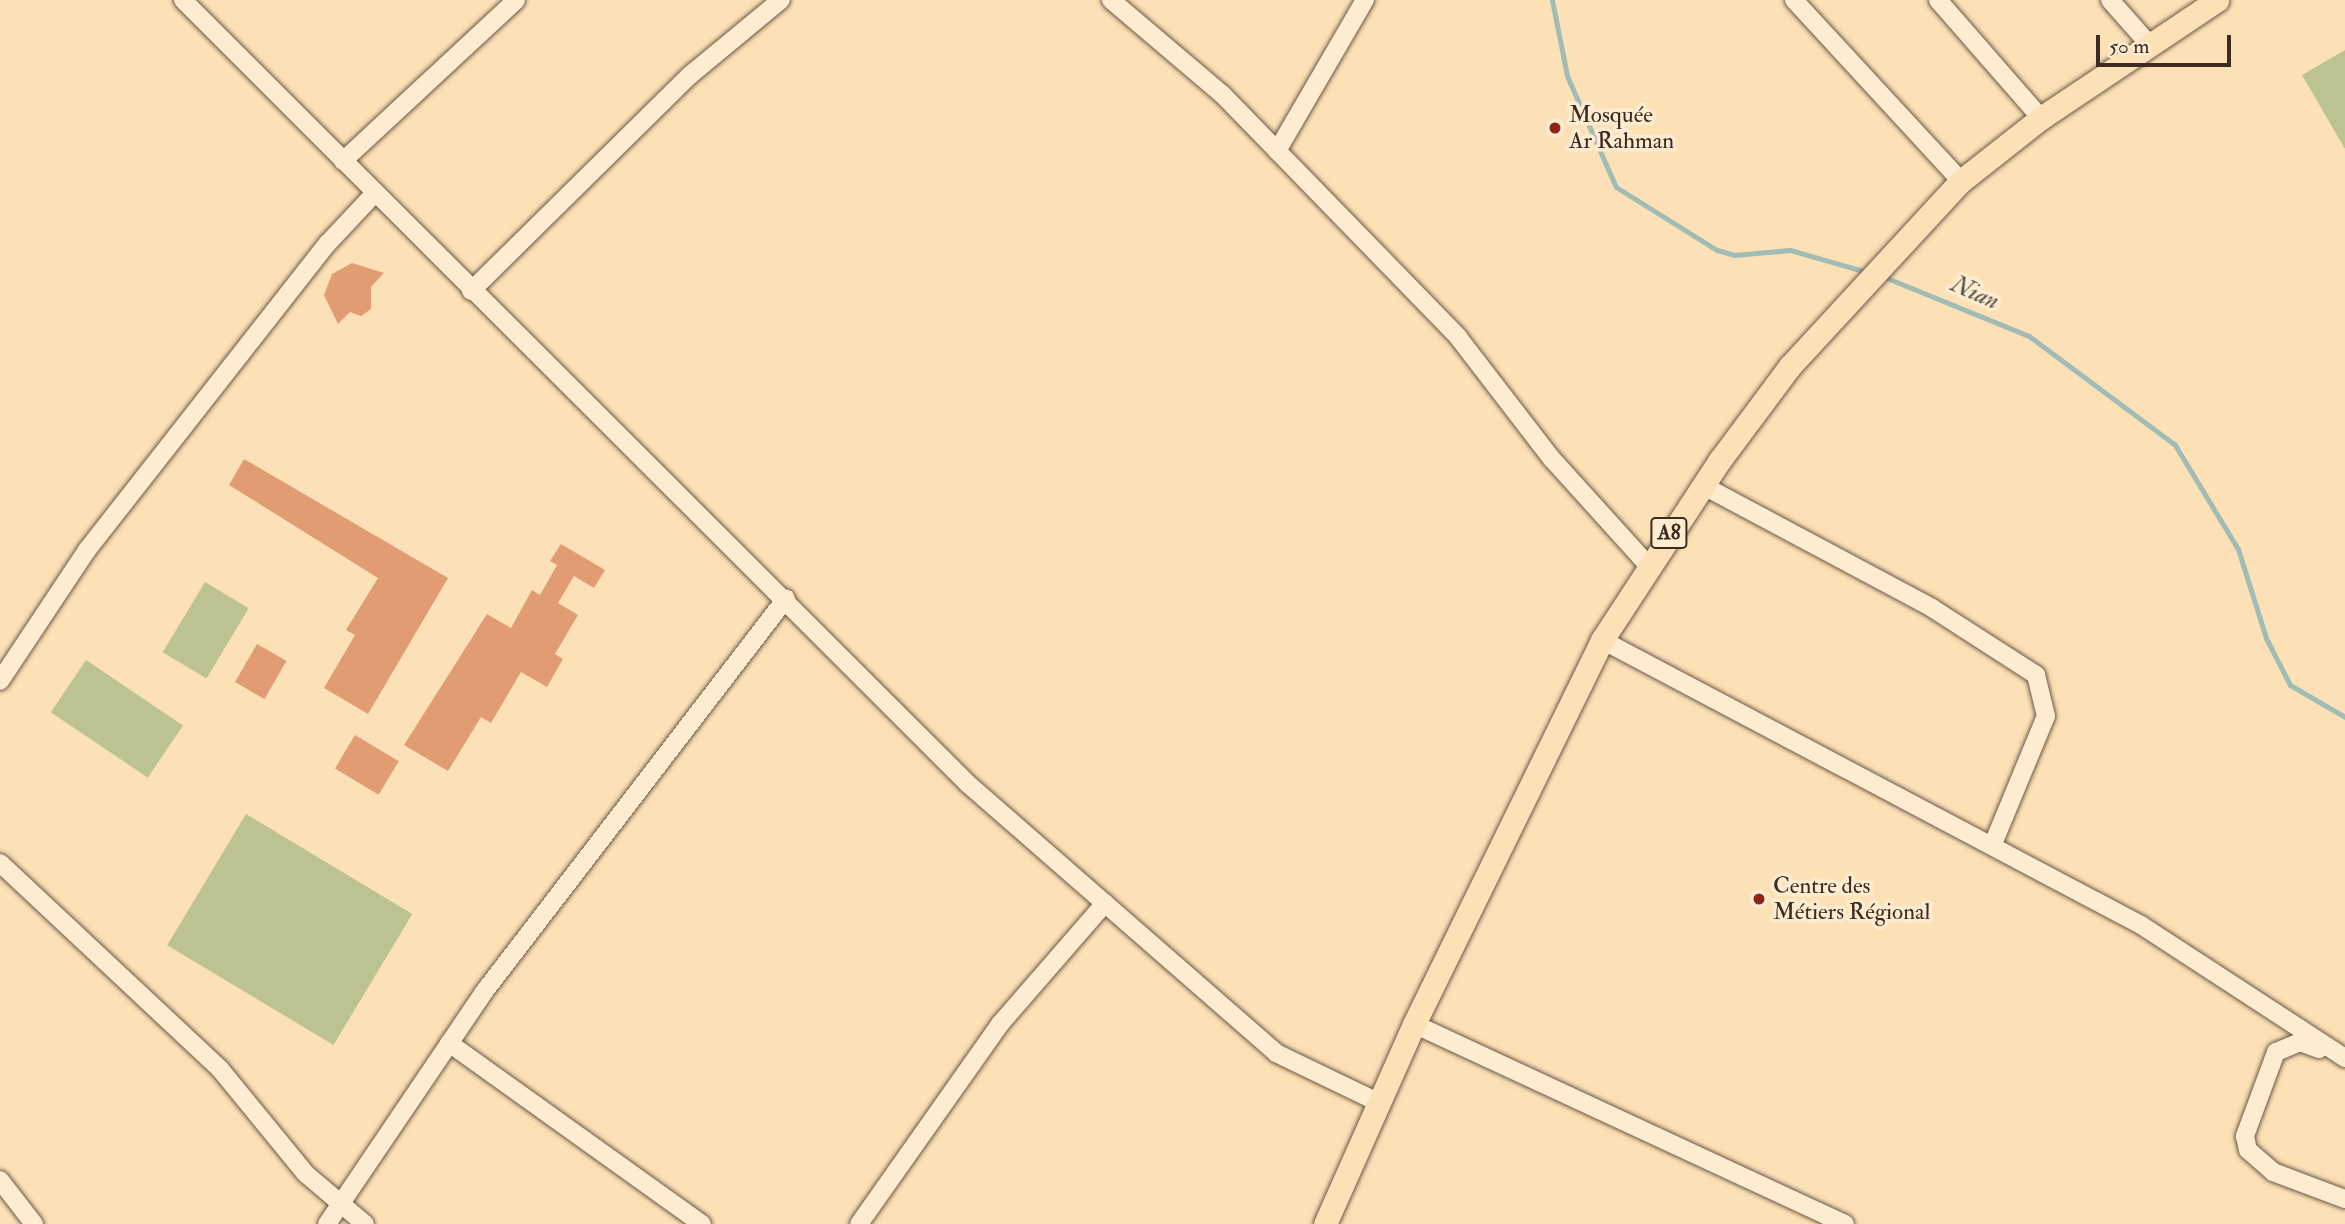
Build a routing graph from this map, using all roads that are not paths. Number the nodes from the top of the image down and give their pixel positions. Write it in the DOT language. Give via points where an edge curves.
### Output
graph roads {
  1 [pos="183,0"];
  2 [pos="516,0"];
  3 [pos="781,0"];
  4 [pos="1111,0"];
  5 [pos="1365,0"];
  6 [pos="1794,0"];
  7 [pos="1938,0"];
  8 [pos="2110,0"];
  9 [pos="2217,0"];
  10 [pos="2148,43"];
  11 [pos="2041,117"];
  12 [pos="1277,151"];
  13 [pos="343,161"];
  14 [pos="1961,181"];
  15 [pos="375,193"];
  16 [pos="471,291"];
  17 [pos="1702,485"];
  18 [pos="1647,564"];
  19 [pos="786,598"];
  20 [pos="1602,640"];
  21 [pos="0,681"];
  22 [pos="1993,844"];
  23 [pos="0,863"];
  24 [pos="1105,903"];
  25 [pos="1414,1024"];
  26 [pos="449,1043"];
  27 [pos="2345,1059"];
  28 [pos="1380,1103"];
  29 [pos="0,1180"];
  30 [pos="2345,1199"];
  31 [pos="340,1207"];
  32 [pos="34,1224"];
  33 [pos="327,1224"];
  34 [pos="365,1224"];
  35 [pos="702,1224"];
  36 [pos="859,1224"];
  37 [pos="1325,1224"];
  38 [pos="1845,1224"];
  1 -- 13 [label="street"];
  2 -- 13 [label="street"];
  3 -- 16 [label="street" via="690,76"];
  4 -- 12 [label="street" via="1146,23"];
  5 -- 12 [label="street"];
  6 -- 14 [label="street"];
  7 -- 11 [label="street"];
  8 -- 10 [label="street"];
  9 -- 10 [label="main road, A8"];
  10 -- 11 [label="main road, A8"];
  11 -- 14 [label="main road, A8"];
  12 -- 18 [label="street" via="1458,337 1552,459"];
  13 -- 15 [label="street"];
  14 -- 17 [label="main road, A8" via="1790,366"];
  15 -- 16 [label="street"];
  15 -- 21 [label="street" via="328,243 87,550"];
  16 -- 19 [label="street"];
  17 -- 18 [label="main road, A8"];
  17 -- 22 [label="street" via="1932,608 2036,675 2046,716"];
  18 -- 20 [label="main road, A8"];
  19 -- 24 [label="street" via="968,784"];
  19 -- 26 [label="street"];
  20 -- 22 [label="street"];
  20 -- 25 [label="main road, A8"];
  22 -- 27 [label="street" via="2141,925"];
  23 -- 31 [label="street" via="220,1069"];
  24 -- 28 [label="street" via="1276,1053"];
  24 -- 36 [label="street" via="1000,1024"];
  25 -- 28 [label="main road, A8"];
  25 -- 38 [label="street"];
  26 -- 31 [label="street"];
  26 -- 35 [label="street"];
  27 -- 30 [label="street" via="2287,1044 2260,1083 2245,1136 2248,1150 2273,1172"];
  28 -- 37 [label="main road, A8"];
  29 -- 32 [label="street"];
  31 -- 33 [label="street"];
  31 -- 34 [label="street"];
}
